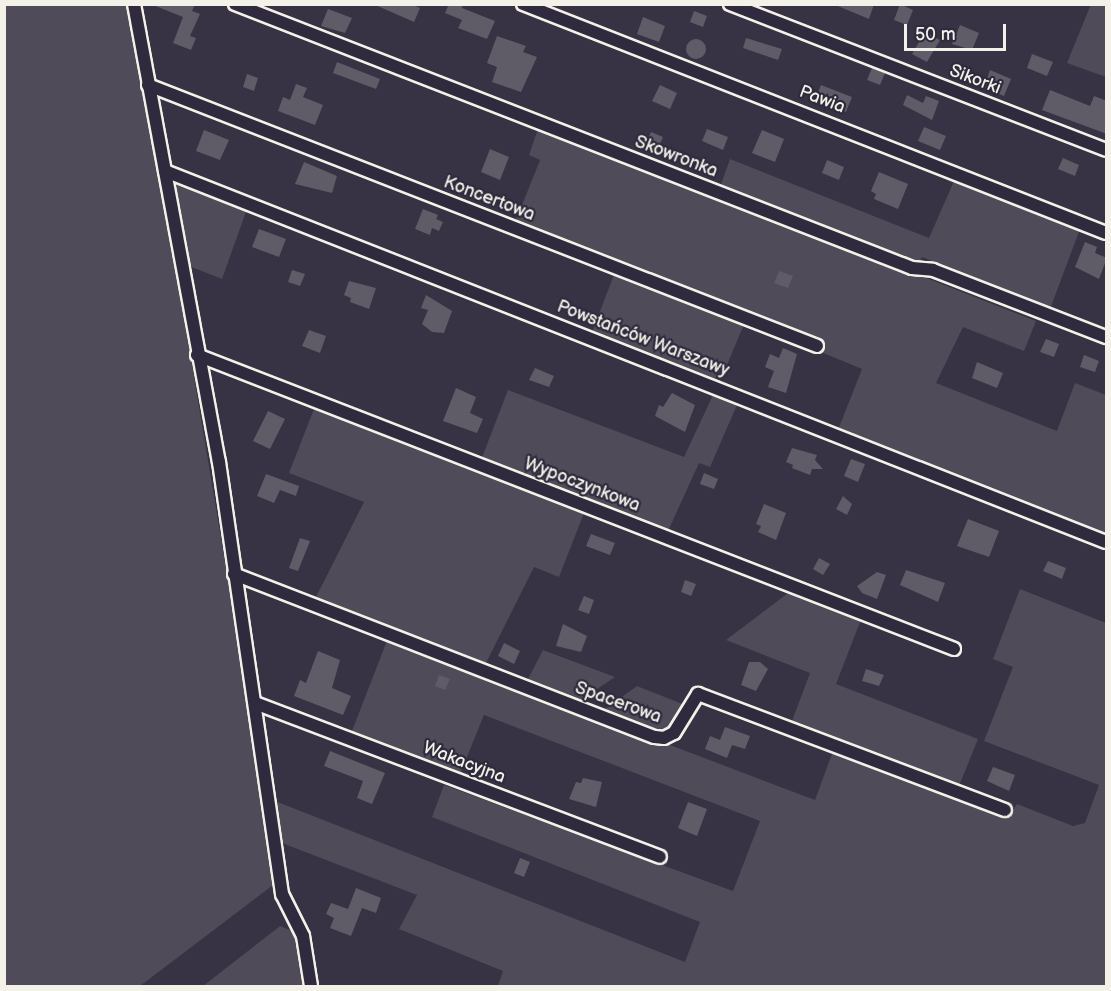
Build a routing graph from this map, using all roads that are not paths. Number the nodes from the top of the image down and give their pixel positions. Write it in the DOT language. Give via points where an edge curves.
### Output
graph roads {
  1 [pos="134,4"];
  2 [pos="235,4"];
  3 [pos="523,4"];
  4 [pos="730,4"];
  5 [pos="148,85"];
  6 [pos="1107,150"];
  7 [pos="165,171"];
  8 [pos="1107,233"];
  9 [pos="1107,338"];
  10 [pos="817,346"];
  11 [pos="196,355"];
  12 [pos="1107,542"];
  13 [pos="234,574"];
  14 [pos="954,649"];
  15 [pos="255,703"];
  16 [pos="1005,810"];
  17 [pos="660,857"];
  18 [pos="311,987"];
  1 -- 5 [label="street"];
  2 -- 9 [label="street, Skowronka" via="912,268 933,270"];
  3 -- 8 [label="street, Pawia"];
  4 -- 6 [label="street, Sikorki"];
  5 -- 7 [label="street"];
  5 -- 10 [label="street, Koncertowa"];
  7 -- 11 [label="street"];
  7 -- 12 [label="street, Powstańców Warszawy"];
  11 -- 13 [label="street" via="219,462"];
  11 -- 14 [label="street, Wypoczynkowa"];
  13 -- 15 [label="street"];
  13 -- 16 [label="street, Spacerowa" via="655,737 674,733 698,694"];
  15 -- 17 [label="street, Wakacyjna"];
  15 -- 18 [label="street" via="282,894 303,936"];
}
